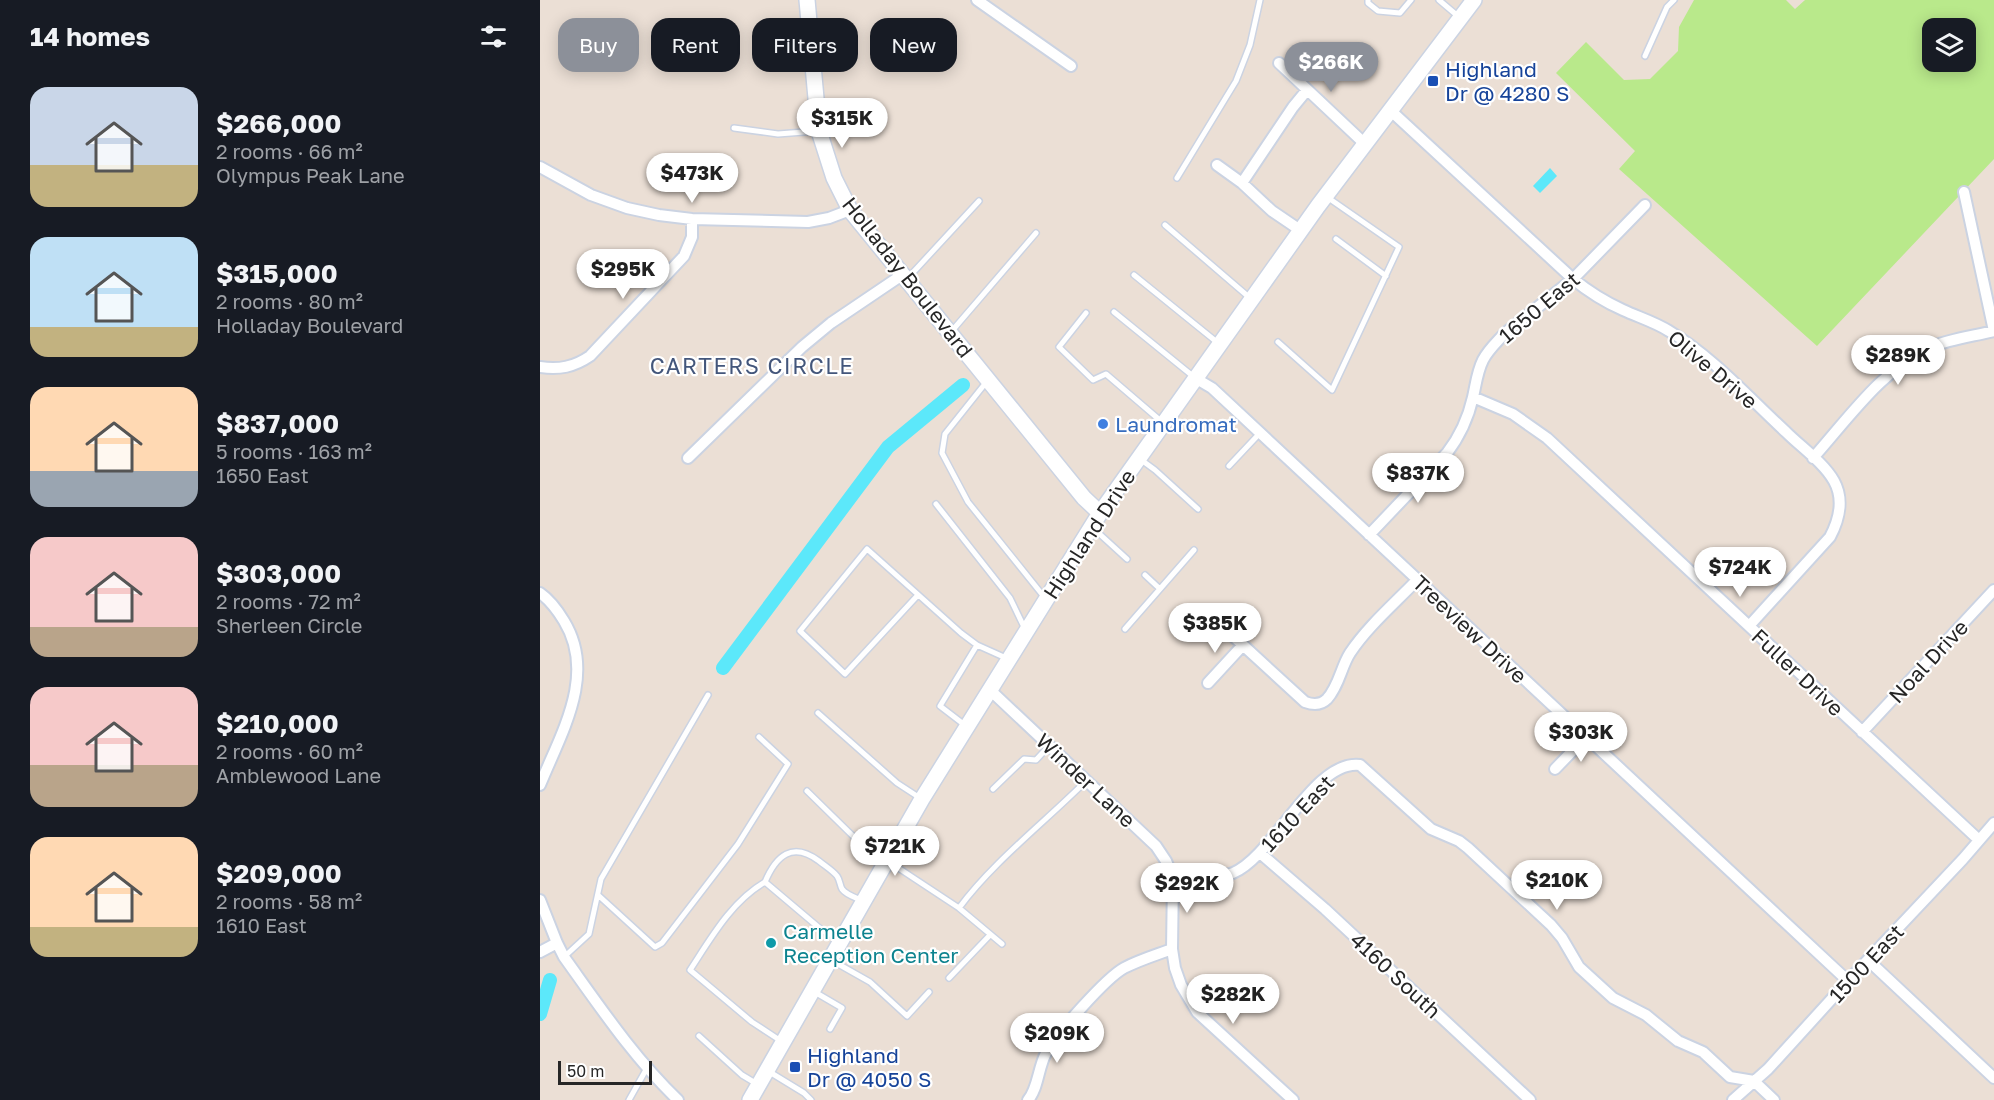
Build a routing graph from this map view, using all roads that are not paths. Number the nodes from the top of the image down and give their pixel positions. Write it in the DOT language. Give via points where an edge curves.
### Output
graph roads {
  1 [pos="807,0"];
  2 [pos="977,0"];
  3 [pos="1260,0"];
  4 [pos="1368,0"];
  5 [pos="1411,0"];
  6 [pos="1439,0"];
  7 [pos="1474,0"];
  8 [pos="1674,0"];
  9 [pos="1460,18"];
  10 [pos="1646,56"];
  11 [pos="1279,63"];
  12 [pos="1071,66"];
  13 [pos="1307,90"];
  14 [pos="1390,110"];
  15 [pos="734,128"];
  16 [pos="819,131"];
  17 [pos="1365,144"];
  18 [pos="1217,165"];
  19 [pos="540,167"];
  20 [pos="1177,178"];
  21 [pos="1242,183"];
  22 [pos="1964,192"];
  23 [pos="1326,196"];
  24 [pos="979,201"];
  25 [pos="1645,205"];
  26 [pos="850,210"];
  27 [pos="692,219"];
  28 [pos="1165,225"];
  29 [pos="1300,230"];
  30 [pos="1036,233"];
  31 [pos="1336,239"];
  32 [pos="1134,275"];
  33 [pos="1386,276"];
  34 [pos="904,278"];
  35 [pos="1573,279"];
  36 [pos="1251,299"];
  37 [pos="1114,312"];
  38 [pos="1086,313"];
  39 [pos="1994,331"];
  40 [pos="950,333"];
  41 [pos="1278,342"];
  42 [pos="1220,344"];
  43 [pos="540,367"];
  44 [pos="1195,378"];
  45 [pos="988,380"];
  46 [pos="1473,397"];
  47 [pos="1164,423"];
  48 [pos="1260,433"];
  49 [pos="688,458"];
  50 [pos="1139,458"];
  51 [pos="1813,458"];
  52 [pos="1229,466"];
  53 [pos="936,504"];
  54 [pos="1198,509"];
  55 [pos="1100,513"];
  56 [pos="1092,527"];
  57 [pos="1369,535"];
  58 [pos="1194,550"];
  59 [pos="1127,559"];
  60 [pos="1145,575"];
  61 [pos="1417,580"];
  62 [pos="1160,589"];
  63 [pos="1994,590"];
  64 [pos="540,593"];
  65 [pos="918,595"];
  66 [pos="1046,599"];
  67 [pos="1200,616"];
  68 [pos="1749,626"];
  69 [pos="1125,629"];
  70 [pos="1026,630"];
  71 [pos="977,645"];
  72 [pos="1243,645"];
  73 [pos="1008,659"];
  74 [pos="1208,683"];
  75 [pos="989,689"];
  76 [pos="708,696"];
  77 [pos="818,713"];
  78 [pos="966,726"];
  79 [pos="1862,732"];
  80 [pos="759,737"];
  81 [pos="1586,737"];
  82 [pos="1049,746"];
  83 [pos="1556,769"];
  84 [pos="1086,780"];
  85 [pos="540,784"];
  86 [pos="993,789"];
  87 [pos="807,791"];
  88 [pos="922,799"];
  89 [pos="1994,823"];
  90 [pos="1979,840"];
  91 [pos="1260,853"];
  92 [pos="887,859"];
  93 [pos="1173,878"];
  94 [pos="765,882"];
  95 [pos="598,895"];
  96 [pos="540,900"];
  97 [pos="863,901"];
  98 [pos="959,908"];
  99 [pos="990,934"];
  100 [pos="841,940"];
  101 [pos="557,943"];
  102 [pos="1002,944"];
  103 [pos="1172,949"];
  104 [pos="540,952"];
  105 [pos="564,957"];
  106 [pos="830,959"];
  107 [pos="1869,961"];
  108 [pos="949,978"];
  109 [pos="1848,981"];
  110 [pos="812,990"];
  111 [pos="929,992"];
  112 [pos="830,1029"];
  113 [pos="699,1036"];
  114 [pos="782,1042"];
  115 [pos="647,1068"];
  116 [pos="767,1070"];
  117 [pos="1994,1078"];
  118 [pos="1754,1081"];
  119 [pos="759,1085"];
  120 [pos="1034,1098"];
  121 [pos="628,1100"];
  122 [pos="678,1100"];
  123 [pos="750,1100"];
  124 [pos="811,1100"];
  125 [pos="1293,1100"];
  126 [pos="1530,1100"];
  127 [pos="1733,1100"];
  128 [pos="1774,1100"];
  1 -- 16 [label="main road, Holladay Boulevard"];
  2 -- 12 [label="street"];
  3 -- 20 [label="lane" via="1250,45 1236,81"];
  4 -- 5 [label="lane" via="1378,11 1400,13"];
  6 -- 9 [label="lane"];
  7 -- 9 [label="main road, Highland Drive"];
  8 -- 10 [label="lane" via="1667,7"];
  9 -- 14 [label="main road, Highland Drive"];
  11 -- 13 [label="street"];
  13 -- 17 [label="street"];
  13 -- 21 [label="street"];
  14 -- 17 [label="main road, Highland Drive"];
  14 -- 35 [label="street, Olive Drive"];
  15 -- 16 [label="lane" via="778,134"];
  16 -- 26 [label="main road, Holladay Boulevard" via="834,178"];
  17 -- 23 [label="main road, Highland Drive"];
  18 -- 21 [label="street"];
  19 -- 27 [label="street" via="591,195 627,208"];
  21 -- 29 [label="street"];
  22 -- 39 [label="street"];
  23 -- 29 [label="main road, Highland Drive"];
  23 -- 33 [label="lane" via="1399,247"];
  24 -- 34 [label="lane"];
  25 -- 35 [label="street, 1650 East"];
  26 -- 27 [label="street" via="808,222"];
  26 -- 34 [label="main road, Holladay Boulevard"];
  27 -- 43 [label="street" via="692,237 684,256 590,356 571,367"];
  28 -- 36 [label="lane"];
  29 -- 36 [label="main road, Highland Drive"];
  30 -- 40 [label="lane"];
  31 -- 33 [label="lane"];
  32 -- 42 [label="lane"];
  33 -- 41 [label="lane" via="1332,390"];
  34 -- 40 [label="main road, Holladay Boulevard"];
  34 -- 49 [label="street" via="831,323 802,347"];
  35 -- 46 [label="street, 1650 East" via="1494,344 1477,375"];
  35 -- 51 [label="street, Olive Drive" via="1588,292 1682,339"];
  36 -- 42 [label="main road, Highland Drive"];
  37 -- 44 [label="lane"];
  38 -- 47 [label="lane" via="1059,347 1093,380 1106,374"];
  39 -- 51 [label="street" via="1933,346 1911,357 1875,389"];
  40 -- 45 [label="main road, Holladay Boulevard"];
  42 -- 44 [label="main road, Highland Drive"];
  44 -- 47 [label="main road, Highland Drive"];
  44 -- 48 [label="street, Treeview Drive" via="1212,388"];
  45 -- 55 [label="main road, Holladay Boulevard"];
  45 -- 66 [label="lane" via="945,434 942,453 968,502"];
  46 -- 57 [label="street, 1650 East" via="1463,429 1452,446"];
  46 -- 68 [label="street, Fuller Drive" via="1513,414 1547,438"];
  47 -- 50 [label="main road, Highland Drive"];
  48 -- 52 [label="lane"];
  48 -- 57 [label="street, Treeview Drive"];
  50 -- 54 [label="lane"];
  50 -- 55 [label="main road, Highland Drive"];
  51 -- 68 [label="street, Olive Drive" via="1834,482 1839,495 1837,524 1820,549"];
  53 -- 70 [label="lane" via="1010,598"];
  55 -- 56 [label="main road, Highland Drive"];
  56 -- 59 [label="lane"];
  56 -- 66 [label="main road, Highland Drive"];
  57 -- 61 [label="street, Treeview Drive"];
  58 -- 62 [label="lane"];
  60 -- 62 [label="lane"];
  61 -- 72 [label="street" via="1351,652 1322,702 1305,702"];
  61 -- 81 [label="street, Treeview Drive"];
  62 -- 69 [label="lane"];
  63 -- 79 [label="street, Noal Drive"];
  64 -- 85 [label="street" via="571,631 579,672 577,692"];
  65 -- 65 [label="lane" via="867,549 800,632 845,674"];
  65 -- 71 [label="lane"];
  66 -- 70 [label="main road, Highland Drive"];
  67 -- 72 [label="street" via="1222,627"];
  68 -- 79 [label="street, Fuller Drive"];
  70 -- 73 [label="main road, Highland Drive"];
  71 -- 73 [label="lane"];
  71 -- 78 [label="lane" via="940,706"];
  72 -- 74 [label="street"];
  73 -- 75 [label="main road, Highland Drive"];
  75 -- 78 [label="main road, Highland Drive"];
  75 -- 82 [label="street, Winder Lane"];
  76 -- 95 [label="lane" via="601,879"];
  77 -- 88 [label="lane" via="897,783"];
  78 -- 88 [label="main road, Highland Drive"];
  79 -- 90 [label="street, Fuller Drive"];
  80 -- 95 [label="lane" via="788,764 738,844 662,943 655,947"];
  81 -- 83 [label="street"];
  81 -- 109 [label="street, Treeview Drive"];
  82 -- 84 [label="street, Winder Lane"];
  82 -- 86 [label="lane" via="1036,760 1024,759"];
  84 -- 93 [label="street, Winder Lane" via="1156,846"];
  84 -- 98 [label="lane" via="988,873"];
  87 -- 92 [label="lane" via="859,842"];
  88 -- 92 [label="main road, Highland Drive"];
  89 -- 90 [label="street, 1500 East"];
  90 -- 107 [label="street, 1500 East"];
  91 -- 93 [label="street, 1610 East" via="1231,874"];
  91 -- 118 [label="street, 1610 East" via="1318,786 1336,771 1360,765 1431,829 1468,848 1551,925 1579,967 1608,994 1646,1015 1678,1041 1703,1052 1730,1077"];
  91 -- 126 [label="street, 4160 South"];
  92 -- 97 [label="main road, Highland Drive"];
  92 -- 98 [label="lane"];
  93 -- 103 [label="street"];
  94 -- 97 [label="lane" via="772,866 796,851 821,863 837,877 845,892"];
  94 -- 100 [label="lane" via="823,931"];
  94 -- 114 [label="lane" via="722,921 690,970"];
  95 -- 105 [label="lane" via="589,934"];
  96 -- 101 [label="street"];
  97 -- 100 [label="main road, Highland Drive"];
  98 -- 99 [label="lane"];
  99 -- 102 [label="lane"];
  99 -- 108 [label="lane"];
  100 -- 106 [label="main road, Highland Drive"];
  101 -- 104 [label="street"];
  101 -- 105 [label="street"];
  103 -- 120 [label="street" via="1125,967 1077,1014 1045,1055 1037,1074"];
  103 -- 125 [label="street" via="1175,968 1197,1012"];
  105 -- 115 [label="street"];
  106 -- 110 [label="main road, Highland Drive"];
  106 -- 111 [label="lane" via="870,982 907,1016"];
  107 -- 109 [label="street, 1500 East"];
  107 -- 117 [label="street"];
  109 -- 118 [label="street, 1500 East"];
  110 -- 112 [label="lane" via="842,1008"];
  110 -- 114 [label="main road, Highland Drive"];
  113 -- 119 [label="lane" via="742,1075"];
  114 -- 116 [label="main road, Highland Drive"];
  115 -- 121 [label="lane"];
  115 -- 122 [label="street"];
  116 -- 119 [label="main road, Highland Drive"];
  116 -- 124 [label="lane"];
  118 -- 127 [label="street, 1500 East"];
  118 -- 128 [label="street"];
  119 -- 123 [label="main road, Highland Drive"];
}
